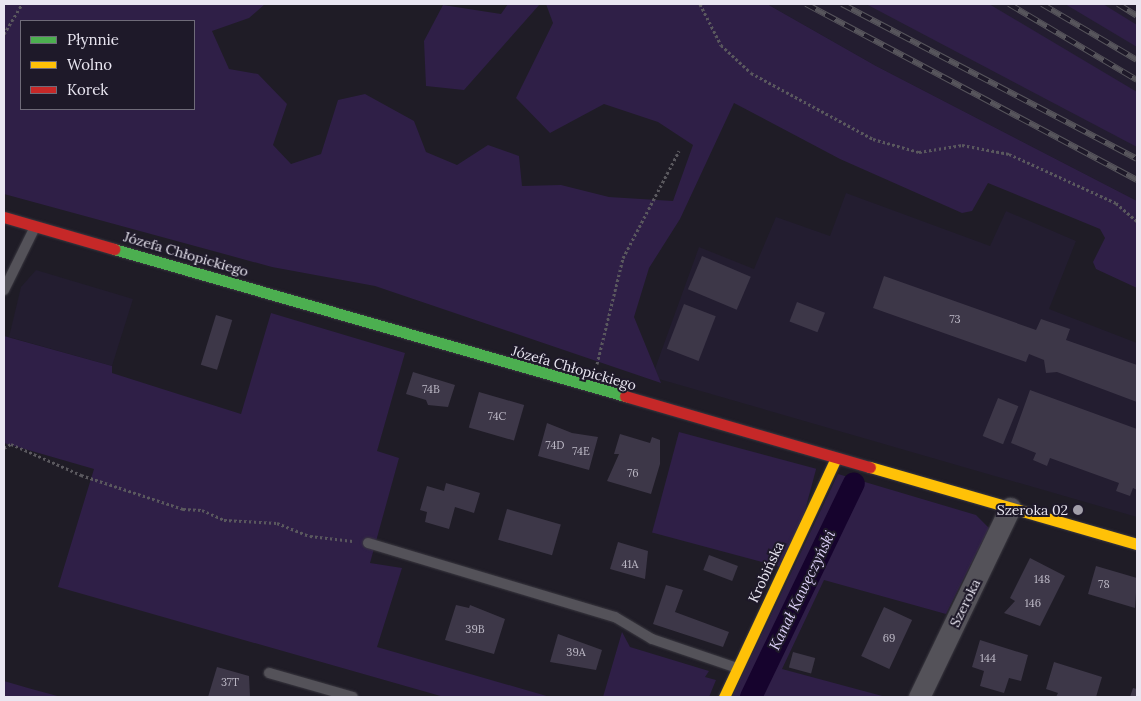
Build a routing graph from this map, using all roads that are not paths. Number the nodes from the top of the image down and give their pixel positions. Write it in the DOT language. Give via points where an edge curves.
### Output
graph roads {
  1 [pos="4,217"];
  2 [pos="36,226"];
  3 [pos="4,290"];
  4 [pos="835,460"];
  5 [pos="1010,508"];
  6 [pos="368,543"];
  7 [pos="1137,544"];
  8 [pos="738,668"];
  9 [pos="269,673"];
  10 [pos="353,697"];
  11 [pos="724,697"];
  12 [pos="919,697"];
  1 -- 2 [label="street, Józefa Chłopickiego"];
  2 -- 3 [label="lane"];
  2 -- 4 [label="street, Józefa Chłopickiego"];
  4 -- 5 [label="street, Józefa Chłopickiego"];
  4 -- 8 [label="street, Krobińska"];
  5 -- 7 [label="street, Józefa Chłopickiego"];
  5 -- 12 [label="street, Szeroka"];
  6 -- 8 [label="lane" via="615,618 652,639"];
  8 -- 11 [label="street, Krobińska"];
  9 -- 10 [label="lane"];
}
